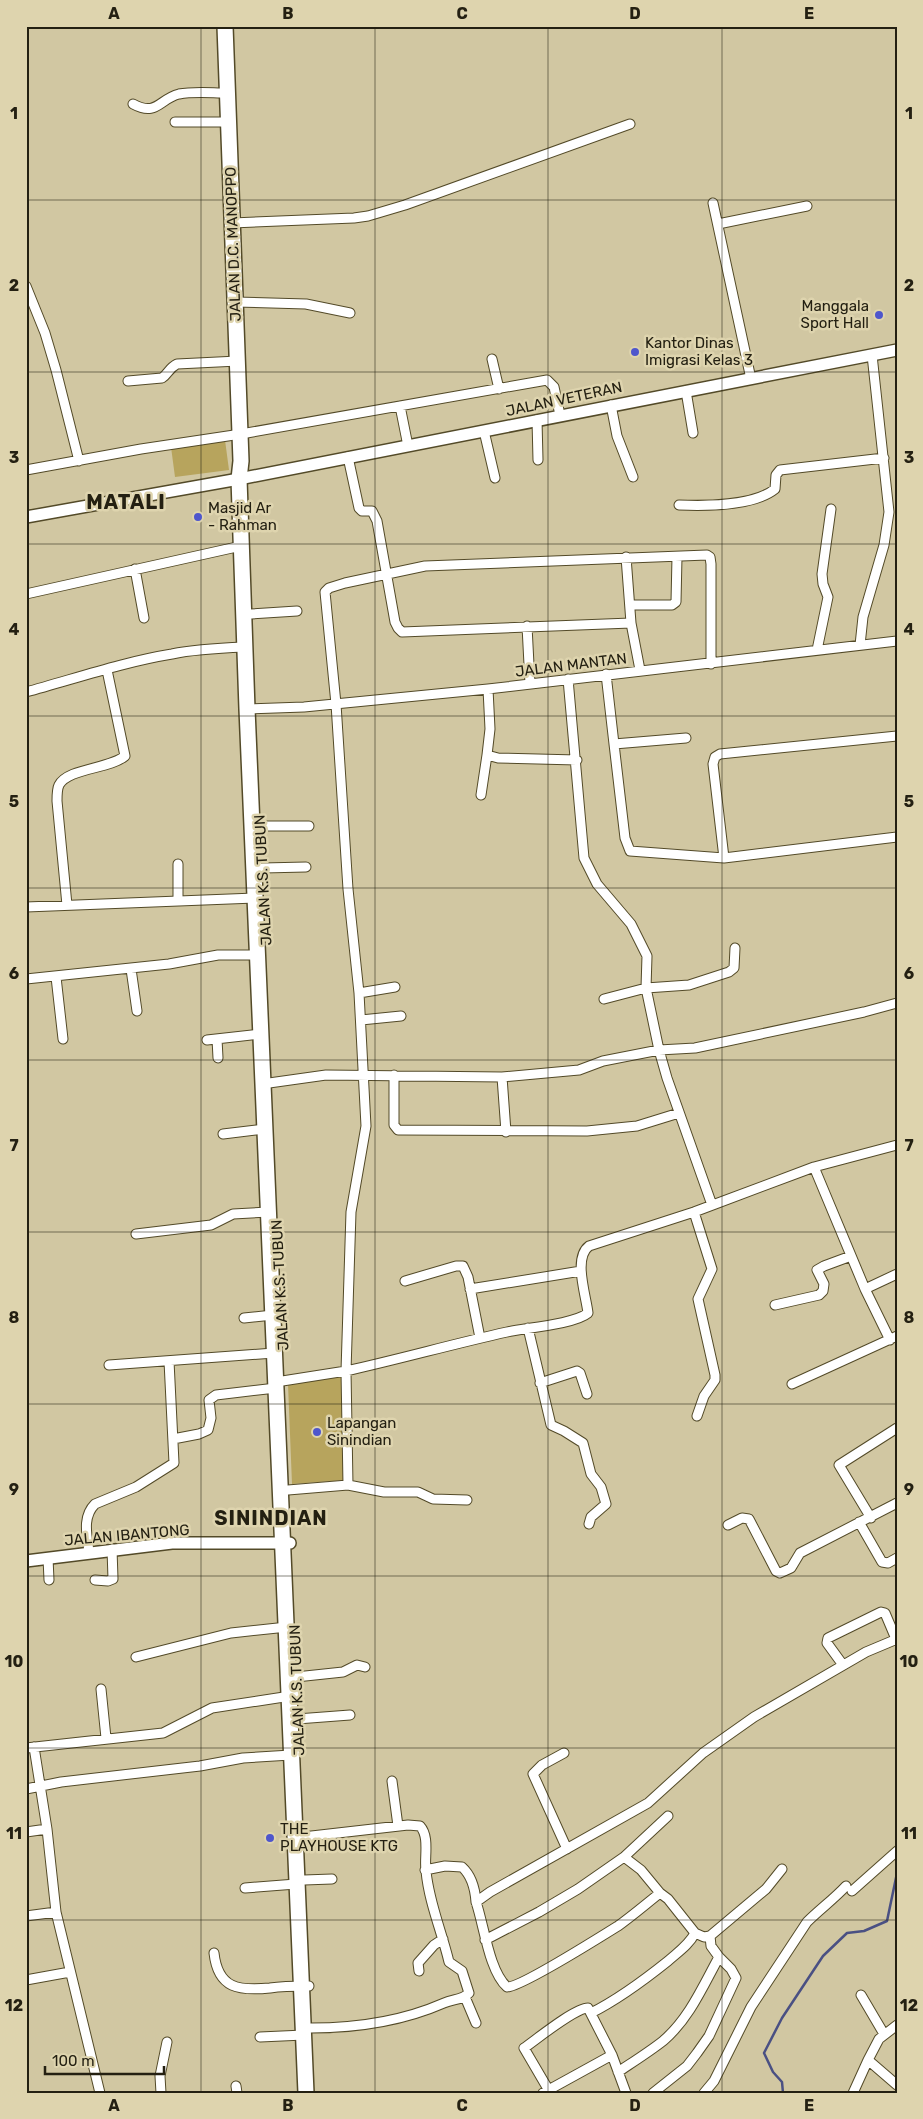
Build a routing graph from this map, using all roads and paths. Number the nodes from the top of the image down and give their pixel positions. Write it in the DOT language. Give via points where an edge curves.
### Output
graph roads {
  1 [pos="225,26"];
  2 [pos="227,93"];
  3 [pos="133,104"];
  4 [pos="175,122"];
  5 [pos="228,122"];
  6 [pos="630,124"];
  7 [pos="713,203"];
  8 [pos="807,206"];
  9 [pos="232,223"];
  10 [pos="718,224"];
  11 [pos="26,286"];
  12 [pos="350,312"];
  13 [pos="236,313"];
  14 [pos="897,350"];
  15 [pos="872,355"];
  16 [pos="492,359"];
  17 [pos="238,361"];
  18 [pos="751,379"];
  19 [pos="128,381"];
  20 [pos="499,389"];
  21 [pos="686,391"];
  22 [pos="611,405"];
  23 [pos="400,406"];
  24 [pos="560,415"];
  25 [pos="537,420"];
  26 [pos="484,431"];
  27 [pos="693,433"];
  28 [pos="241,434"];
  29 [pos="408,446"];
  30 [pos="348,457"];
  31 [pos="884,458"];
  32 [pos="538,460"];
  33 [pos="79,461"];
  34 [pos="26,470"];
  35 [pos="633,477"];
  36 [pos="242,478"];
  37 [pos="495,478"];
  38 [pos="679,505"];
  39 [pos="831,509"];
  40 [pos="26,517"];
  41 [pos="241,546"];
  42 [pos="626,557"];
  43 [pos="677,557"];
  44 [pos="135,569"];
  45 [pos="388,573"];
  46 [pos="26,594"];
  47 [pos="630,605"];
  48 [pos="298,611"];
  49 [pos="252,614"];
  50 [pos="144,618"];
  51 [pos="631,623"];
  52 [pos="527,626"];
  53 [pos="897,641"];
  54 [pos="860,645"];
  55 [pos="245,647"];
  56 [pos="817,650"];
  57 [pos="711,664"];
  58 [pos="106,670"];
  59 [pos="640,670"];
  60 [pos="606,674"];
  61 [pos="568,679"];
  62 [pos="530,684"];
  63 [pos="488,689"];
  64 [pos="26,692"];
  65 [pos="336,704"];
  66 [pos="251,709"];
  67 [pos="897,736"];
  68 [pos="686,738"];
  69 [pos="614,744"];
  70 [pos="487,755"];
  71 [pos="576,760"];
  72 [pos="481,796"];
  73 [pos="261,826"];
  74 [pos="309,826"];
  75 [pos="897,837"];
  76 [pos="724,858"];
  77 [pos="178,864"];
  78 [pos="306,867"];
  79 [pos="263,868"];
  80 [pos="255,898"];
  81 [pos="178,901"];
  82 [pos="67,905"];
  83 [pos="26,907"];
  84 [pos="735,948"];
  85 [pos="258,955"];
  86 [pos="131,969"];
  87 [pos="56,977"];
  88 [pos="26,980"];
  89 [pos="395,987"];
  90 [pos="646,988"];
  91 [pos="359,993"];
  92 [pos="604,999"];
  93 [pos="897,1003"];
  94 [pos="137,1011"];
  95 [pos="401,1016"];
  96 [pos="360,1020"];
  97 [pos="260,1034"];
  98 [pos="63,1039"];
  99 [pos="217,1039"];
  100 [pos="207,1040"];
  101 [pos="659,1050"];
  102 [pos="218,1058"];
  103 [pos="364,1074"];
  104 [pos="394,1075"];
  105 [pos="502,1077"];
  106 [pos="267,1083"];
  107 [pos="679,1113"];
  108 [pos="265,1129"];
  109 [pos="506,1132"];
  110 [pos="223,1134"];
  111 [pos="897,1145"];
  112 [pos="814,1167"];
  113 [pos="712,1204"];
  114 [pos="269,1212"];
  115 [pos="694,1212"];
  116 [pos="136,1234"];
  117 [pos="851,1256"];
  118 [pos="581,1270"];
  119 [pos="897,1274"];
  120 [pos="405,1281"];
  121 [pos="470,1289"];
  122 [pos="865,1289"];
  123 [pos="775,1305"];
  124 [pos="273,1315"];
  125 [pos="244,1318"];
  126 [pos="528,1328"];
  127 [pos="480,1338"];
  128 [pos="893,1338"];
  129 [pos="274,1353"];
  130 [pos="169,1361"];
  131 [pos="109,1365"];
  132 [pos="346,1372"];
  133 [pos="540,1383"];
  134 [pos="279,1384"];
  135 [pos="792,1384"];
  136 [pos="587,1394"];
  137 [pos="697,1416"];
  138 [pos="897,1428"];
  139 [pos="173,1439"];
  140 [pos="348,1485"];
  141 [pos="288,1490"];
  142 [pos="467,1500"];
  143 [pos="897,1503"];
  144 [pos="871,1518"];
  145 [pos="859,1522"];
  146 [pos="589,1524"];
  147 [pos="728,1525"];
  148 [pos="287,1543"];
  149 [pos="112,1549"];
  150 [pos="89,1552"];
  151 [pos="48,1558"];
  152 [pos="897,1558"];
  153 [pos="26,1561"];
  154 [pos="49,1580"];
  155 [pos="95,1580"];
  156 [pos="286,1627"];
  157 [pos="896,1639"];
  158 [pos="136,1657"];
  159 [pos="843,1665"];
  160 [pos="364,1666"];
  161 [pos="293,1678"];
  162 [pos="101,1689"];
  163 [pos="350,1715"];
  164 [pos="297,1718"];
  165 [pos="106,1738"];
  166 [pos="30,1748"];
  167 [pos="564,1753"];
  168 [pos="291,1755"];
  169 [pos="392,1781"];
  170 [pos="40,1787"];
  171 [pos="26,1789"];
  172 [pos="668,1816"];
  173 [pos="398,1826"];
  174 [pos="47,1829"];
  175 [pos="26,1832"];
  176 [pos="298,1838"];
  177 [pos="567,1849"];
  178 [pos="897,1851"];
  179 [pos="624,1857"];
  180 [pos="782,1869"];
  181 [pos="425,1870"];
  182 [pos="332,1879"];
  183 [pos="300,1882"];
  184 [pos="245,1888"];
  185 [pos="660,1893"];
  186 [pos="476,1902"];
  187 [pos="56,1912"];
  188 [pos="26,1916"];
  189 [pos="695,1934"];
  190 [pos="710,1936"];
  191 [pos="443,1939"];
  192 [pos="485,1940"];
  193 [pos="214,1953"];
  194 [pos="719,1957"];
  195 [pos="419,1971"];
  196 [pos="70,1972"];
  197 [pos="26,1980"];
  198 [pos="305,1986"];
  199 [pos="861,1995"];
  200 [pos="465,1997"];
  201 [pos="591,2013"];
  202 [pos="476,2023"];
  203 [pos="897,2024"];
  204 [pos="307,2032"];
  205 [pos="884,2034"];
  206 [pos="260,2037"];
  207 [pos="167,2042"];
  208 [pos="612,2055"];
  209 [pos="868,2060"];
  210 [pos="618,2072"];
  211 [pos="897,2085"];
  212 [pos="545,2091"];
  213 [pos="100,2093"];
  214 [pos="161,2093"];
  215 [pos="306,2093"];
  216 [pos="314,2093"];
  217 [pos="626,2093"];
  218 [pos="653,2093"];
  219 [pos="704,2093"];
  220 [pos="853,2093"];
  1 -- 2 [label="highway, JALAN D.C. MANOPPO"];
  2 -- 3 [label="street" via="178,94 150,110"];
  2 -- 5 [label="highway, JALAN D.C. MANOPPO"];
  4 -- 5 [label="street"];
  5 -- 9 [label="highway, JALAN D.C. MANOPPO"];
  6 -- 9 [label="street" via="368,216"];
  7 -- 10 [label="street"];
  8 -- 10 [label="street"];
  9 -- 13 [label="highway, JALAN D.C. MANOPPO"];
  10 -- 18 [label="street"];
  11 -- 33 [label="street" via="56,370"];
  12 -- 13 [label="street" via="306,304"];
  13 -- 17 [label="highway, JALAN D.C. MANOPPO"];
  14 -- 15 [label="street, JALAN VETERAN"];
  15 -- 18 [label="street, JALAN VETERAN"];
  15 -- 31 [label="street"];
  16 -- 20 [label="street"];
  17 -- 19 [label="street" via="176,364 162,378"];
  17 -- 28 [label="highway, JALAN D.C. MANOPPO"];
  18 -- 21 [label="street, JALAN VETERAN"];
  20 -- 23 [label="street"];
  20 -- 24 [label="street" via="550,381"];
  21 -- 22 [label="street, JALAN VETERAN"];
  21 -- 27 [label="street"];
  22 -- 24 [label="street, JALAN VETERAN"];
  22 -- 35 [label="street" via="617,436"];
  23 -- 28 [label="street"];
  23 -- 29 [label="street"];
  24 -- 25 [label="street, JALAN VETERAN"];
  25 -- 26 [label="street, JALAN VETERAN"];
  25 -- 32 [label="street"];
  26 -- 29 [label="street, JALAN VETERAN"];
  26 -- 37 [label="street"];
  28 -- 33 [label="street"];
  28 -- 36 [label="highway, JALAN D.C. MANOPPO"];
  29 -- 30 [label="street, JALAN VETERAN"];
  30 -- 36 [label="street, JALAN VETERAN"];
  30 -- 45 [label="street" via="358,508 372,511 375,515"];
  31 -- 38 [label="street" via="780,470 776,475 775,489 766,494 713,506"];
  31 -- 54 [label="street" via="889,512 878,567 862,617"];
  33 -- 34 [label="street"];
  36 -- 40 [label="street, JALAN VETERAN"];
  36 -- 41 [label="highway, JALAN K.S. TUBUN"];
  36 -- 49 [label="highway, JALAN K.S. TUBUN"];
  39 -- 56 [label="street" via="822,574 828,597"];
  41 -- 44 [label="street"];
  41 -- 55 [label="highway, JALAN K.S. TUBUN"];
  42 -- 43 [label="street"];
  42 -- 45 [label="street" via="438,565"];
  42 -- 47 [label="street"];
  43 -- 47 [label="street" via="676,602 672,605"];
  43 -- 57 [label="street" via="707,555 711,559"];
  44 -- 46 [label="street"];
  44 -- 50 [label="street"];
  45 -- 52 [label="street" via="395,622 402,632"];
  45 -- 65 [label="street" via="329,588 325,592"];
  47 -- 51 [label="street"];
  48 -- 49 [label="street"];
  49 -- 66 [label="highway, JALAN K.S. TUBUN"];
  51 -- 52 [label="street"];
  51 -- 59 [label="street"];
  52 -- 62 [label="street"];
  53 -- 54 [label="street, JALAN MANTAN"];
  54 -- 56 [label="street, JALAN MANTAN"];
  55 -- 58 [label="street" via="172,654"];
  55 -- 66 [label="highway, JALAN K.S. TUBUN"];
  56 -- 57 [label="street, JALAN MANTAN"];
  57 -- 59 [label="street, JALAN MANTAN"];
  58 -- 64 [label="street"];
  58 -- 82 [label="street" via="124,756 65,778 58,786"];
  59 -- 60 [label="street, JALAN MANTAN"];
  60 -- 61 [label="street, JALAN MANTAN"];
  60 -- 69 [label="street"];
  61 -- 62 [label="street, JALAN MANTAN"];
  61 -- 71 [label="street"];
  62 -- 63 [label="street, JALAN MANTAN"];
  63 -- 65 [label="street, JALAN MANTAN"];
  63 -- 70 [label="street" via="490,729"];
  65 -- 66 [label="street, JALAN MANTAN"];
  65 -- 91 [label="street" via="348,889"];
  66 -- 73 [label="highway, JALAN K.S. TUBUN"];
  66 -- 80 [label="highway, JALAN K.S. TUBUN"];
  67 -- 76 [label="street" via="715,757 713,764"];
  68 -- 69 [label="street"];
  69 -- 76 [label="street" via="625,838 630,851"];
  70 -- 71 [label="street"];
  70 -- 72 [label="street"];
  71 -- 90 [label="street" via="586,864 604,894 627,918 641,943 646,956"];
  73 -- 74 [label="street"];
  73 -- 79 [label="highway, JALAN K.S. TUBUN"];
  75 -- 76 [label="street"];
  77 -- 81 [label="street"];
  78 -- 79 [label="street"];
  79 -- 106 [label="highway, JALAN K.S. TUBUN"];
  80 -- 81 [label="street"];
  80 -- 85 [label="highway, JALAN K.S. TUBUN"];
  81 -- 82 [label="street"];
  82 -- 83 [label="street"];
  84 -- 90 [label="street" via="736,963 732,970 689,985"];
  85 -- 86 [label="street" via="218,955"];
  85 -- 97 [label="highway, JALAN K.S. TUBUN"];
  86 -- 87 [label="street"];
  86 -- 94 [label="street"];
  87 -- 88 [label="street"];
  87 -- 98 [label="street"];
  89 -- 91 [label="street"];
  90 -- 92 [label="street"];
  90 -- 101 [label="street"];
  91 -- 96 [label="street"];
  93 -- 101 [label="street" via="695,1048"];
  95 -- 96 [label="street"];
  96 -- 103 [label="street"];
  97 -- 99 [label="street"];
  97 -- 106 [label="highway, JALAN K.S. TUBUN"];
  99 -- 100 [label="street"];
  99 -- 102 [label="street"];
  101 -- 105 [label="street" via="602,1061 579,1070"];
  101 -- 107 [label="street"];
  103 -- 104 [label="street"];
  103 -- 106 [label="street" via="326,1075"];
  103 -- 132 [label="street" via="366,1126 351,1212"];
  104 -- 105 [label="street"];
  104 -- 109 [label="street" via="396,1129"];
  105 -- 109 [label="street"];
  106 -- 108 [label="highway, JALAN K.S. TUBUN"];
  106 -- 134 [label="highway, JALAN K.S. TUBUN"];
  107 -- 109 [label="street" via="624,1128"];
  107 -- 113 [label="street"];
  108 -- 110 [label="street"];
  108 -- 114 [label="highway, JALAN K.S. TUBUN"];
  111 -- 112 [label="street"];
  112 -- 113 [label="street"];
  112 -- 117 [label="street"];
  113 -- 115 [label="street"];
  114 -- 116 [label="street" via="233,1214 211,1225"];
  114 -- 124 [label="highway, JALAN K.S. TUBUN"];
  115 -- 118 [label="street" via="588,1246 581,1256"];
  115 -- 137 [label="street" via="712,1270 698,1299 715,1375"];
  117 -- 122 [label="street"];
  117 -- 123 [label="street" via="817,1270 824,1284 818,1295"];
  118 -- 121 [label="street"];
  118 -- 126 [label="street" via="588,1313 570,1321"];
  119 -- 122 [label="street"];
  120 -- 121 [label="street" via="463,1266"];
  121 -- 127 [label="street"];
  122 -- 128 [label="street"];
  124 -- 125 [label="street"];
  124 -- 129 [label="highway, JALAN K.S. TUBUN"];
  126 -- 127 [label="street"];
  126 -- 133 [label="street"];
  127 -- 132 [label="street"];
  128 -- 135 [label="street"];
  129 -- 130 [label="street"];
  129 -- 134 [label="highway, JALAN K.S. TUBUN"];
  130 -- 131 [label="street"];
  130 -- 139 [label="street"];
  132 -- 134 [label="street"];
  132 -- 140 [label="street"];
  133 -- 136 [label="street" via="577,1372"];
  133 -- 146 [label="street" via="551,1425 583,1443 591,1474 601,1487 606,1504 590,1517"];
  134 -- 139 [label="street" via="216,1395 209,1400 211,1418 208,1430"];
  134 -- 141 [label="highway, JALAN K.S. TUBUN"];
  134 -- 148 [label="highway, JALAN K.S. TUBUN"];
  138 -- 144 [label="street" via="839,1464"];
  139 -- 150 [label="street" via="174,1459 170,1467 90,1509 86,1522"];
  140 -- 141 [label="street"];
  140 -- 142 [label="street" via="384,1492 418,1492 433,1499"];
  141 -- 148 [label="highway, JALAN K.S. TUBUN"];
  143 -- 144 [label="street"];
  144 -- 145 [label="street"];
  145 -- 147 [label="street" via="800,1553 791,1568 780,1572 776,1571 749,1519 742,1518"];
  145 -- 152 [label="street" via="882,1562 888,1563"];
  148 -- 149 [label="street, JALAN IBANTONG" via="172,1543"];
  148 -- 156 [label="highway, JALAN K.S. TUBUN"];
  148 -- 161 [label="highway, JALAN K.S. TUBUN"];
  149 -- 150 [label="street, JALAN IBANTONG"];
  149 -- 155 [label="street" via="113,1579"];
  150 -- 151 [label="street, JALAN IBANTONG"];
  151 -- 153 [label="street, JALAN IBANTONG"];
  151 -- 154 [label="street"];
  156 -- 158 [label="street" via="231,1633"];
  156 -- 161 [label="highway, JALAN K.S. TUBUN"];
  157 -- 159 [label="street"];
  157 -- 159 [label="street" via="882,1612 828,1638 827,1643"];
  159 -- 177 [label="street" via="703,1753 648,1803"];
  160 -- 161 [label="street"];
  161 -- 164 [label="highway, JALAN K.S. TUBUN"];
  161 -- 165 [label="street" via="212,1708 163,1733"];
  161 -- 168 [label="highway, JALAN K.S. TUBUN"];
  162 -- 165 [label="street"];
  163 -- 164 [label="street"];
  164 -- 176 [label="highway, JALAN K.S. TUBUN"];
  165 -- 166 [label="street"];
  166 -- 170 [label="street"];
  167 -- 177 [label="street" via="533,1774"];
  168 -- 170 [label="street" via="243,1758"];
  168 -- 176 [label="highway, JALAN K.S. TUBUN"];
  169 -- 173 [label="street"];
  170 -- 171 [label="street"];
  170 -- 174 [label="street"];
  172 -- 179 [label="street"];
  173 -- 176 [label="street"];
  173 -- 181 [label="street" via="415,1824 422,1828"];
  174 -- 175 [label="street"];
  174 -- 187 [label="street"];
  176 -- 183 [label="highway, JALAN K.S. TUBUN"];
  177 -- 186 [label="street"];
  178 -- 219 [label="street" via="807,1922 751,2006 714,2081"];
  179 -- 185 [label="street" via="641,1870"];
  179 -- 192 [label="street" via="578,1890"];
  180 -- 190 [label="street" via="766,1889"];
  181 -- 186 [label="street" via="462,1866 475,1888"];
  181 -- 191 [label="street" via="433,1911"];
  182 -- 183 [label="street"];
  183 -- 184 [label="street"];
  183 -- 198 [label="highway, JALAN K.S. TUBUN"];
  185 -- 189 [label="street"];
  185 -- 192 [label="street" via="617,1927 511,1987 500,1977"];
  186 -- 192 [label="street"];
  187 -- 188 [label="street"];
  187 -- 196 [label="street"];
  189 -- 190 [label="street"];
  189 -- 201 [label="street" via="689,1943 644,1981"];
  190 -- 194 [label="street" via="711,1946"];
  191 -- 195 [label="street" via="418,1963"];
  191 -- 200 [label="street" via="449,1962 458,1966 466,1978 469,1992"];
  193 -- 198 [label="street" via="219,1974 233,1986 252,1990"];
  194 -- 210 [label="street" via="680,2023 663,2040"];
  194 -- 218 [label="street" via="736,1978 709,2036 687,2066"];
  196 -- 197 [label="street"];
  196 -- 213 [label="street"];
  198 -- 204 [label="highway, JALAN K.S. TUBUN"];
  199 -- 205 [label="street"];
  200 -- 202 [label="street"];
  200 -- 204 [label="street" via="427,2011 360,2026"];
  201 -- 208 [label="street"];
  201 -- 212 [label="street" via="584,2008 524,2048"];
  203 -- 205 [label="street"];
  204 -- 206 [label="street"];
  204 -- 215 [label="highway, JALAN K.S. TUBUN"];
  204 -- 216 [label="highway, JALAN K.S. TUBUN"];
  205 -- 209 [label="street"];
  207 -- 214 [label="street" via="160,2076"];
  208 -- 210 [label="street"];
  208 -- 212 [label="street"];
  209 -- 211 [label="street"];
  209 -- 220 [label="street"];
  210 -- 217 [label="street"];
}
